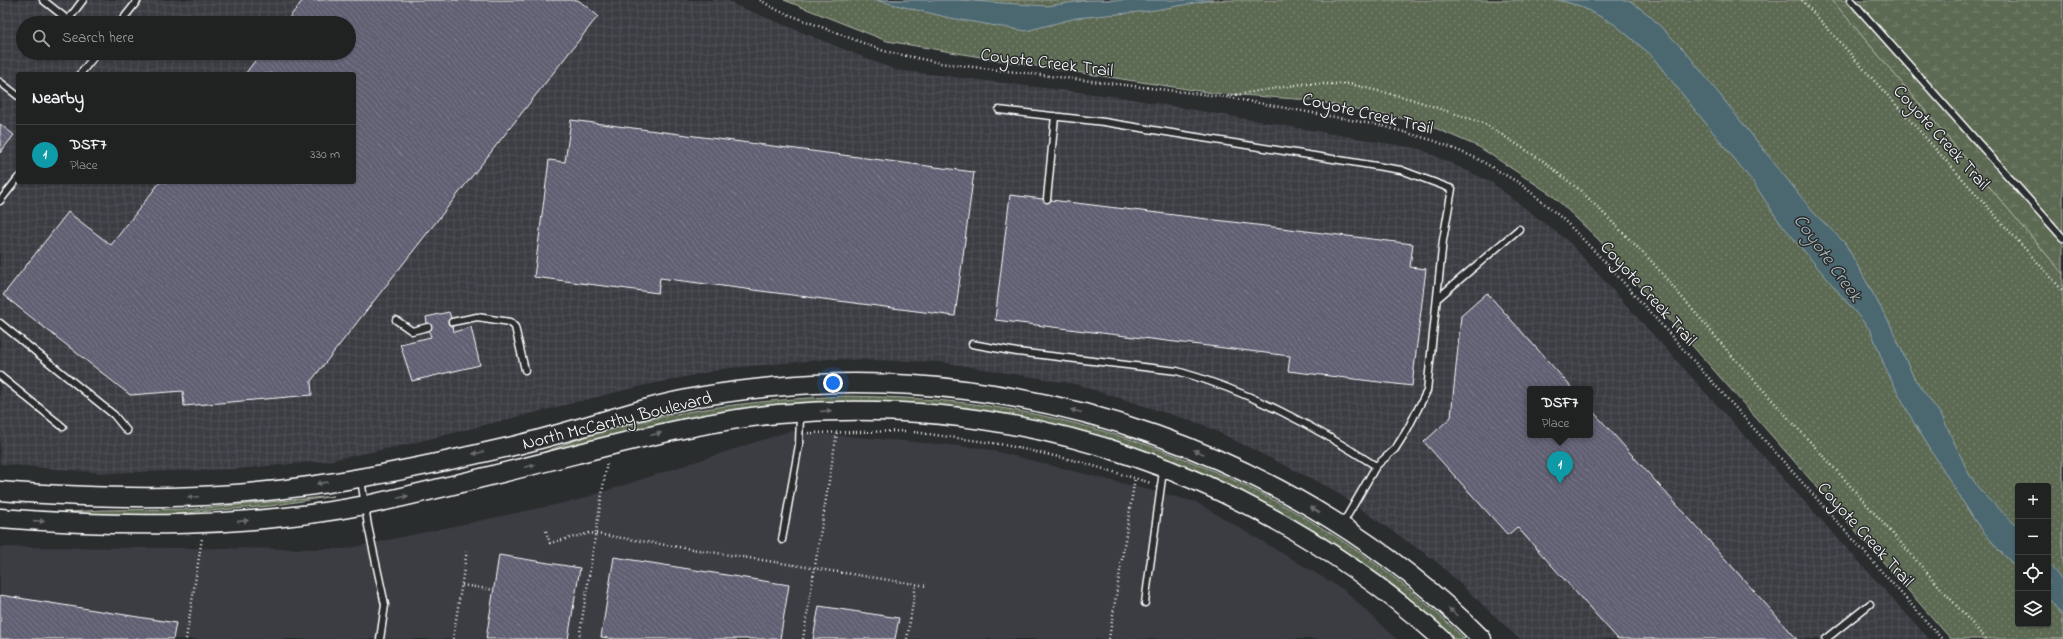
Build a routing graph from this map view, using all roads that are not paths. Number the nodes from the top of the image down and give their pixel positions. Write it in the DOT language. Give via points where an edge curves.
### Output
graph roads {
  1 [pos="43,0"];
  2 [pos="83,0"];
  3 [pos="138,0"];
  4 [pos="1851,0"];
  5 [pos="64,16"];
  6 [pos="73,16"];
  7 [pos="125,16"];
  8 [pos="91,60"];
  9 [pos="82,72"];
  10 [pos="0,82"];
  11 [pos="16,94"];
  12 [pos="1000,110"];
  13 [pos="1055,116"];
  14 [pos="16,181"];
  15 [pos="1047,199"];
  16 [pos="0,201"];
  17 [pos="1519,229"];
  18 [pos="2063,238"];
  19 [pos="1438,298"];
  20 [pos="396,320"];
  21 [pos="452,322"];
  22 [pos="0,323"];
  23 [pos="428,327"];
  24 [pos="972,344"];
  25 [pos="525,370"];
  26 [pos="0,376"];
  27 [pos="800,413"];
  28 [pos="63,427"];
  29 [pos="126,431"];
  30 [pos="1376,466"];
  31 [pos="1164,467"];
  32 [pos="361,478"];
  33 [pos="0,491"];
  34 [pos="365,505"];
  35 [pos="0,518"];
  36 [pos="1341,526"];
  37 [pos="782,540"];
  38 [pos="1145,603"];
  39 [pos="1870,604"];
  40 [pos="380,639"];
  41 [pos="1442,639"];
  42 [pos="1482,639"];
  43 [pos="1826,639"];
  1 -- 5 [label="lane"];
  2 -- 6 [label="lane"];
  3 -- 7 [label="lane"];
  4 -- 18 [label="lane"];
  8 -- 9 [label="lane"];
  10 -- 11 [label="lane"];
  12 -- 13 [label="lane"];
  13 -- 15 [label="lane"];
  13 -- 19 [label="lane" via="1401,170 1452,189 1443,240"];
  14 -- 16 [label="lane"];
  17 -- 19 [label="lane"];
  19 -- 30 [label="lane" via="1427,391 1407,430 1394,449"];
  20 -- 23 [label="lane" via="412,331"];
  21 -- 25 [label="lane" via="477,317 510,322 515,327"];
  22 -- 29 [label="lane" via="114,415"];
  24 -- 30 [label="lane" via="1017,352 1177,371 1203,378 1279,409"];
  26 -- 28 [label="lane"];
  27 -- 31 [label="main road, North McCarthy Boulevard, one-way" via="890,412 945,415 1002,423 1058,434"];
  34 -- 27 [label="main road, North McCarthy Boulevard, one-way" via="659,433 716,422"];
  27 -- 37 [label="lane" via="793,488"];
  30 -- 36 [label="lane"];
  31 -- 38 [label="lane"];
  31 -- 41 [label="main road, North McCarthy Boulevard" via="1251,506 1301,534 1377,585"];
  32 -- 33 [label="main road, North McCarthy Boulevard, one-way" via="236,494 170,498 72,496"];
  32 -- 34 [label="lane"];
  36 -- 32 [label="main road, North McCarthy Boulevard, one-way" via="1276,488 1218,460 1118,423 1006,396 891,384 774,387 711,395 654,407 516,445"];
  35 -- 34 [label="main road, North McCarthy Boulevard, one-way" via="116,525 204,524 299,515"];
  34 -- 40 [label="lane" via="385,606"];
  42 -- 36 [label="main road, North McCarthy Boulevard, one-way" via="1434,595"];
  39 -- 43 [label="lane"];
}
